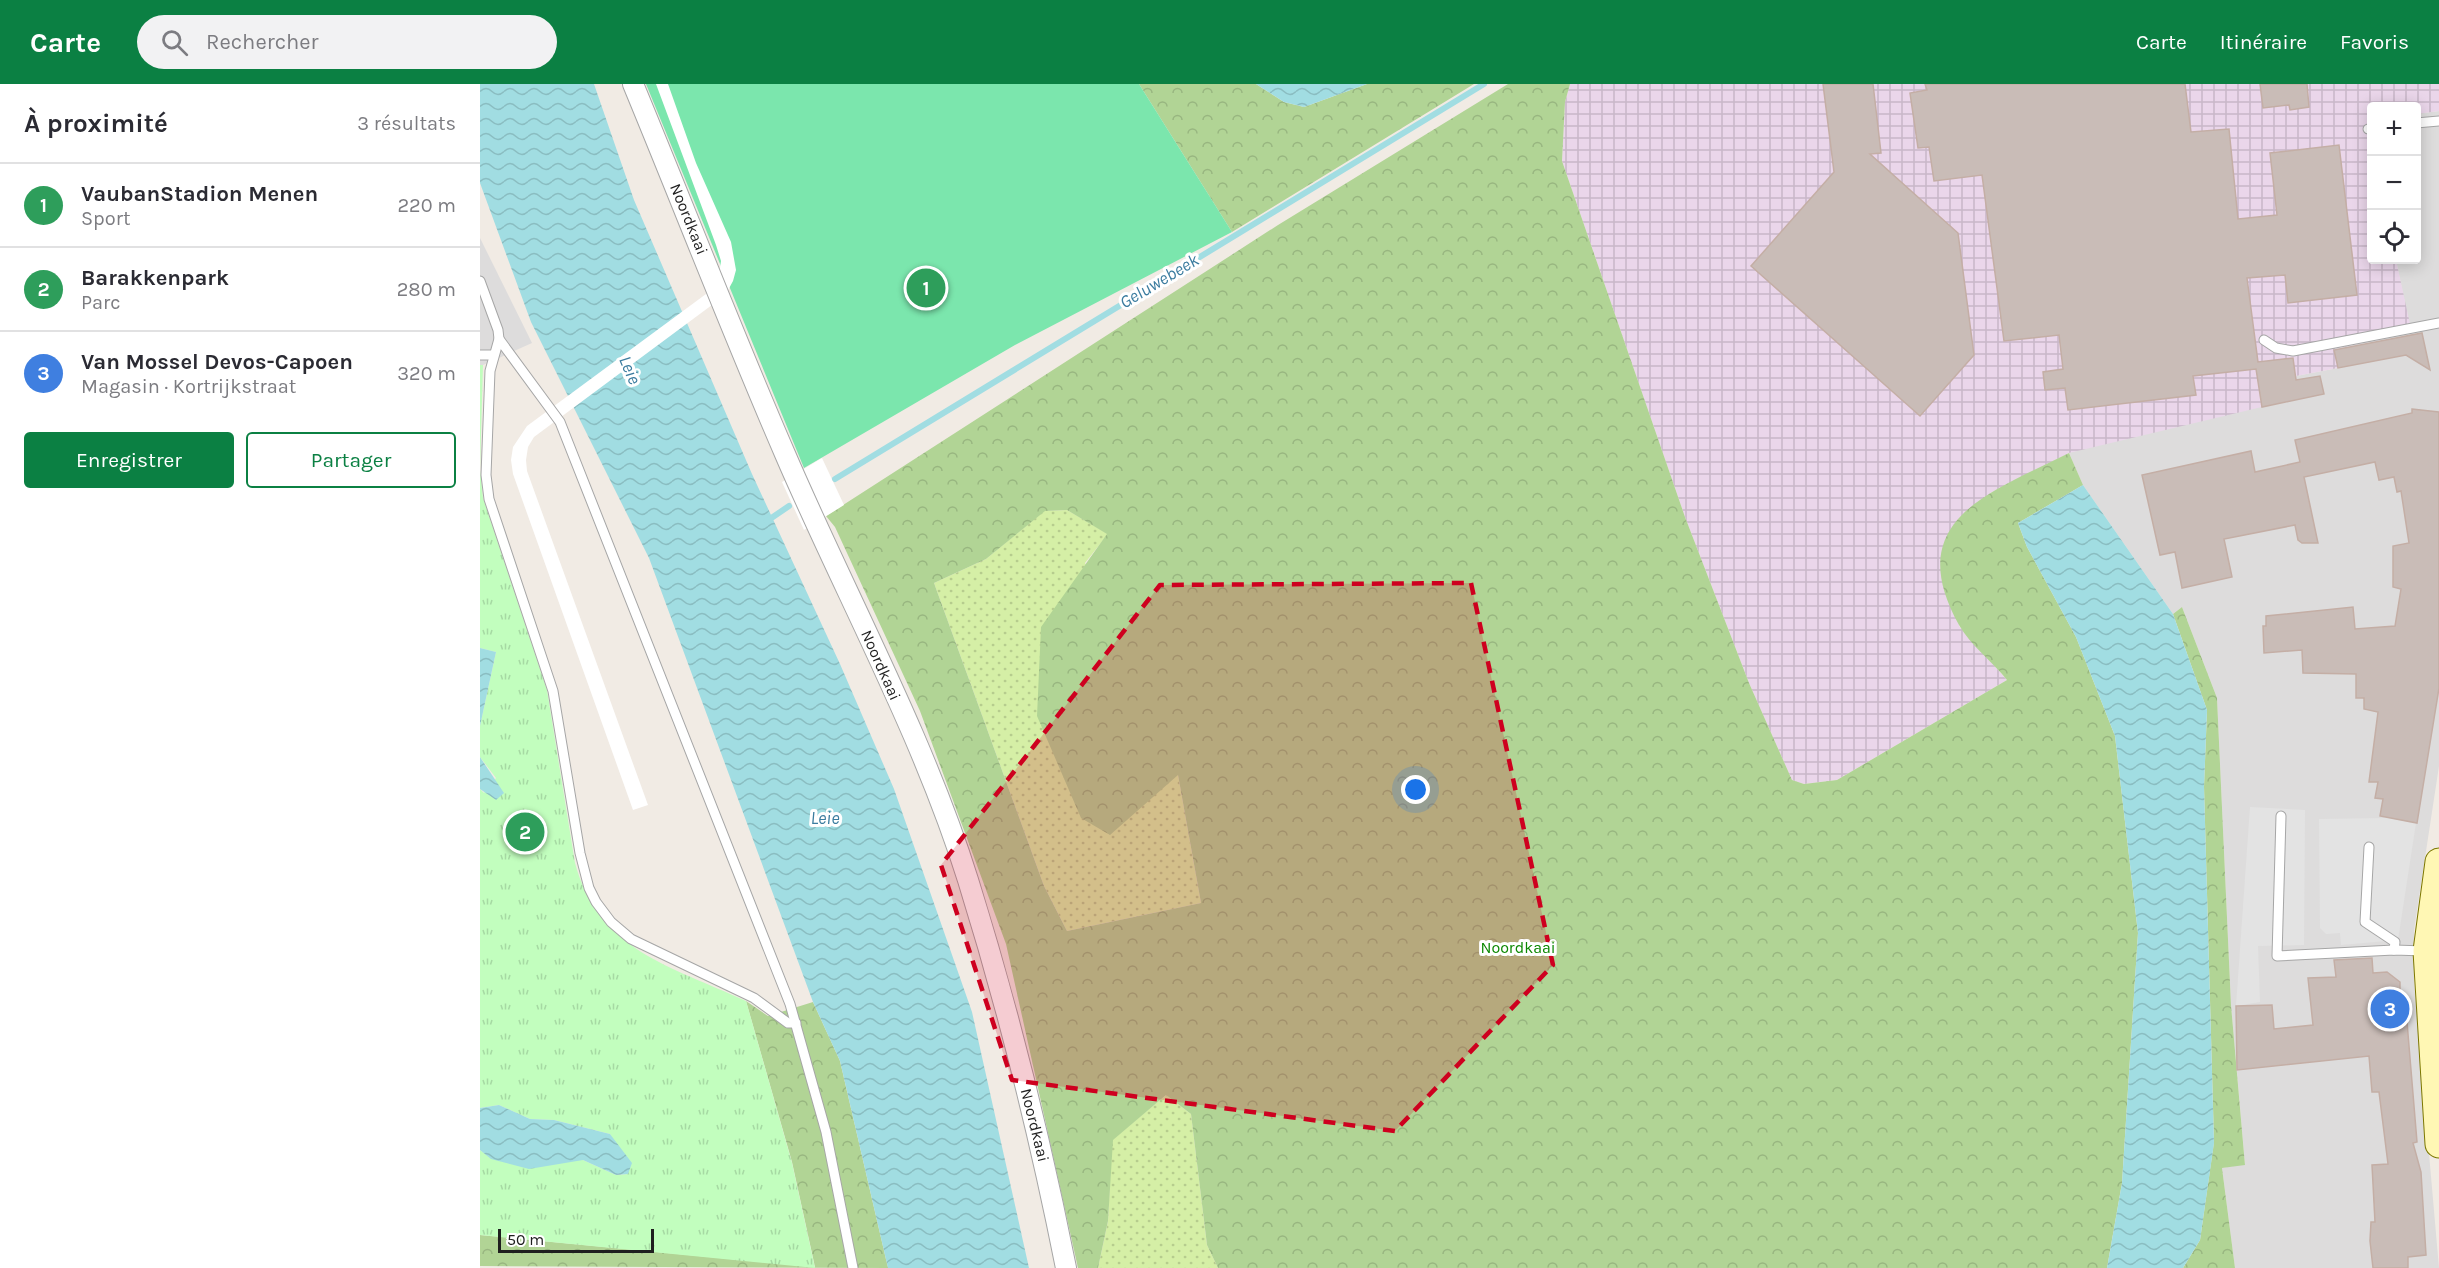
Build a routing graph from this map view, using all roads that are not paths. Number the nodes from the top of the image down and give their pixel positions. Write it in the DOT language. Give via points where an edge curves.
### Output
graph roads {
  1 [pos="633,84"];
  2 [pos="2439,121"];
  3 [pos="2421,123"];
  4 [pos="480,281"];
  5 [pos="2439,323"];
  6 [pos="499,339"];
  7 [pos="2264,340"];
  8 [pos="480,355"];
  9 [pos="493,355"];
  10 [pos="2281,816"];
  11 [pos="2369,847"];
  12 [pos="2439,862"];
  13 [pos="2394,950"];
  14 [pos="2427,951"];
  15 [pos="2433,979"];
  16 [pos="796,1023"];
  17 [pos="2439,1144"];
  18 [pos="853,1268"];
  19 [pos="1066,1268"];
  1 -- 19 [label="street, Noordkaai" via="796,474 926,769 967,879 1041,1142"];
  2 -- 3 [label="lane"];
  4 -- 6 [label="lane"];
  5 -- 7 [label="lane" via="2293,351 2276,348"];
  6 -- 9 [label="lane"];
  6 -- 16 [label="lane" via="560,422"];
  8 -- 9 [label="lane"];
  9 -- 16 [label="lane" via="486,475 489,499 553,691 589,888 611,922 631,939 754,998 788,1023"];
  10 -- 13 [label="lane" via="2277,956"];
  11 -- 13 [label="lane" via="2366,922 2395,942"];
  12 -- 14 [label="street"];
  13 -- 14 [label="lane"];
  14 -- 15 [label="street"];
  15 -- 17 [label="street"];
  16 -- 18 [label="lane" via="826,1132"];
}
